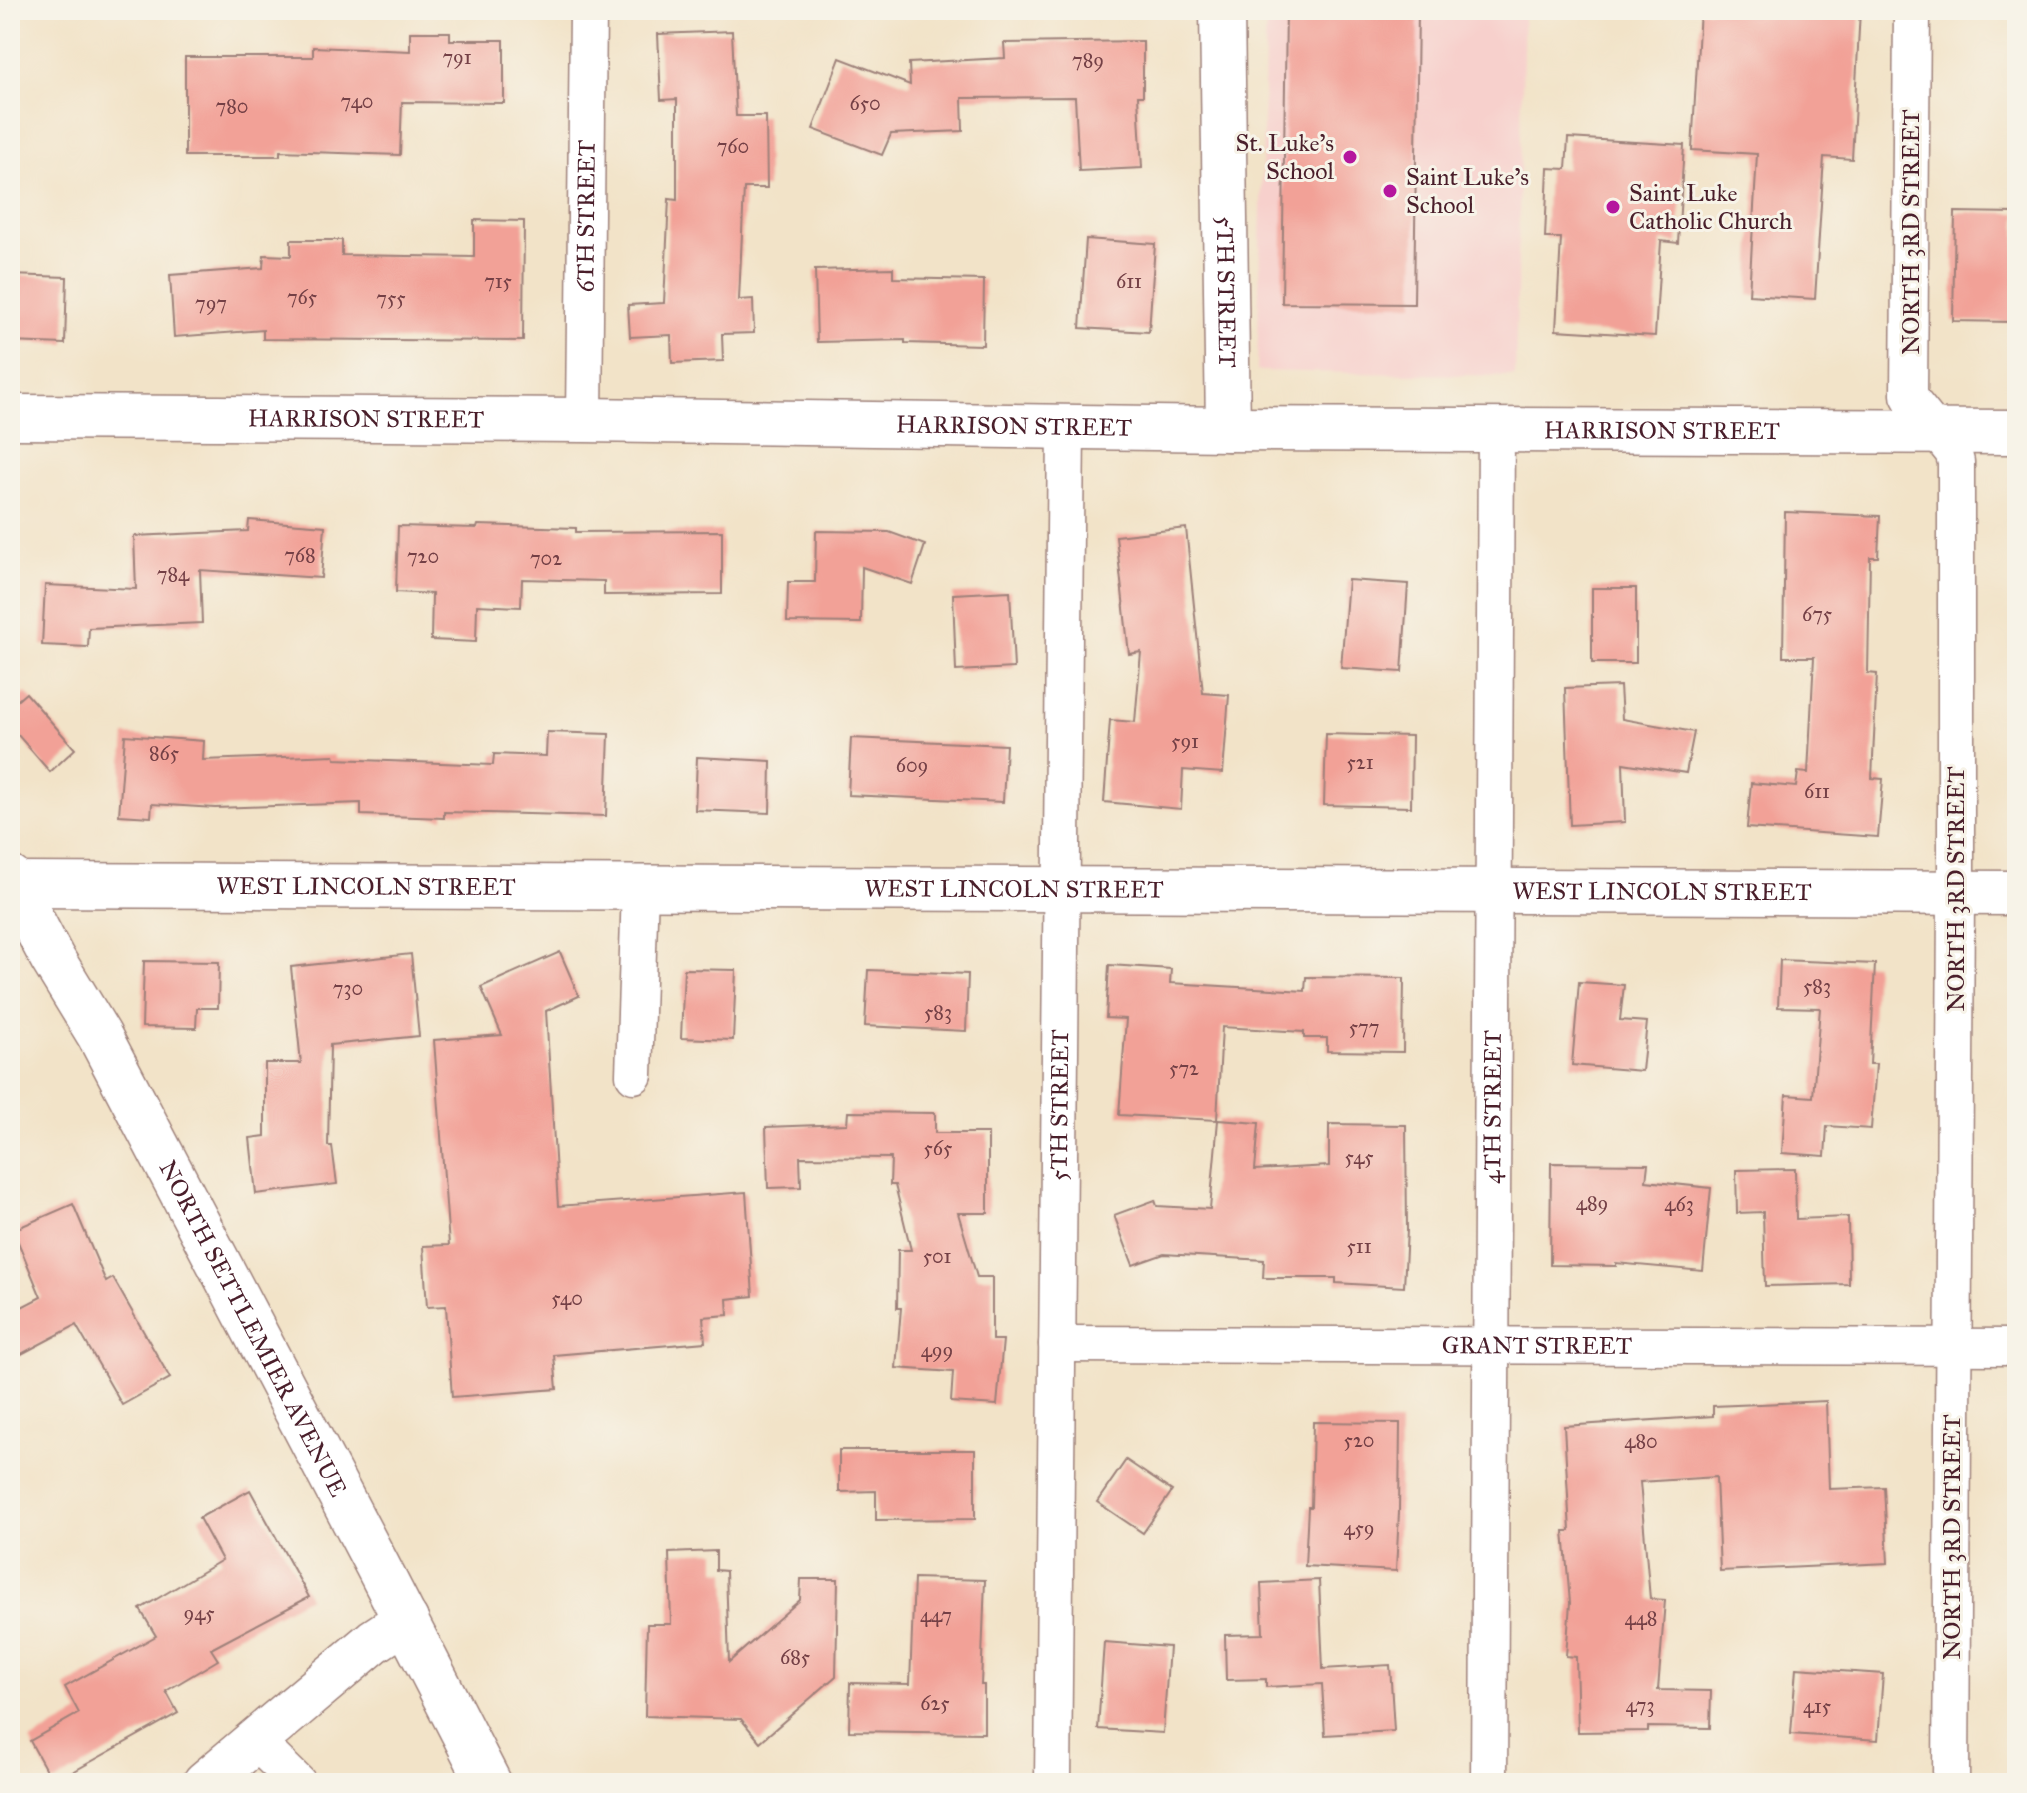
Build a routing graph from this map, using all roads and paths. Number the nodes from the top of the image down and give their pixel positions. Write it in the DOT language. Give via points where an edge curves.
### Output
graph roads {
  1 [pos="588,10"];
  2 [pos="1222,10"];
  3 [pos="1912,10"];
  4 [pos="10,417"];
  5 [pos="584,420"];
  6 [pos="1066,427"];
  7 [pos="1228,429"];
  8 [pos="1496,429"];
  9 [pos="1935,431"];
  10 [pos="2017,432"];
  11 [pos="11,883"];
  12 [pos="640,888"];
  13 [pos="1061,889"];
  14 [pos="1494,891"];
  15 [pos="1956,893"];
  16 [pos="2017,893"];
  17 [pos="634,1075"];
  18 [pos="1057,1344"];
  19 [pos="1492,1344"];
  20 [pos="1953,1346"];
  21 [pos="2017,1347"];
  22 [pos="406,1620"];
  23 [pos="255,1741"];
  24 [pos="205,1783"];
  25 [pos="298,1783"];
  26 [pos="489,1783"];
  27 [pos="1053,1783"];
  28 [pos="1489,1783"];
  29 [pos="1951,1783"];
  1 -- 5 [label="street, 6TH STREET"];
  2 -- 7 [label="street, 5TH STREET"];
  3 -- 9 [label="street, NORTH 3RD STREET" via="1909,395"];
  4 -- 5 [label="street, HARRISON STREET"];
  5 -- 6 [label="street, HARRISON STREET"];
  6 -- 7 [label="street, HARRISON STREET"];
  6 -- 13 [label="street, 5TH STREET"];
  7 -- 8 [label="street, HARRISON STREET"];
  8 -- 9 [label="street, HARRISON STREET"];
  8 -- 14 [label="street, 4TH STREET"];
  9 -- 10 [label="street, HARRISON STREET"];
  9 -- 15 [label="street, NORTH 3RD STREET" via="1956,462"];
  11 -- 12 [label="street, WEST LINCOLN STREET"];
  11 -- 22 [label="street, NORTH SETTLEMIER AVENUE" via="99,1035"];
  12 -- 13 [label="street, WEST LINCOLN STREET"];
  12 -- 17 [label="street"];
  13 -- 14 [label="street, WEST LINCOLN STREET"];
  13 -- 18 [label="street, 5TH STREET"];
  14 -- 15 [label="street, WEST LINCOLN STREET"];
  14 -- 19 [label="street, 4TH STREET"];
  15 -- 16 [label="street, WEST LINCOLN STREET"];
  15 -- 20 [label="street, NORTH 3RD STREET"];
  18 -- 19 [label="street, GRANT STREET"];
  18 -- 27 [label="street, 5TH STREET"];
  19 -- 20 [label="street, GRANT STREET"];
  19 -- 28 [label="street, 4TH STREET"];
  20 -- 21 [label="street, GRANT STREET"];
  20 -- 29 [label="street, NORTH 3RD STREET"];
  22 -- 23 [label="street"];
  22 -- 26 [label="street, NORTH SETTLEMIER AVENUE"];
  23 -- 24 [label="street"];
  23 -- 25 [label="street"];
}
